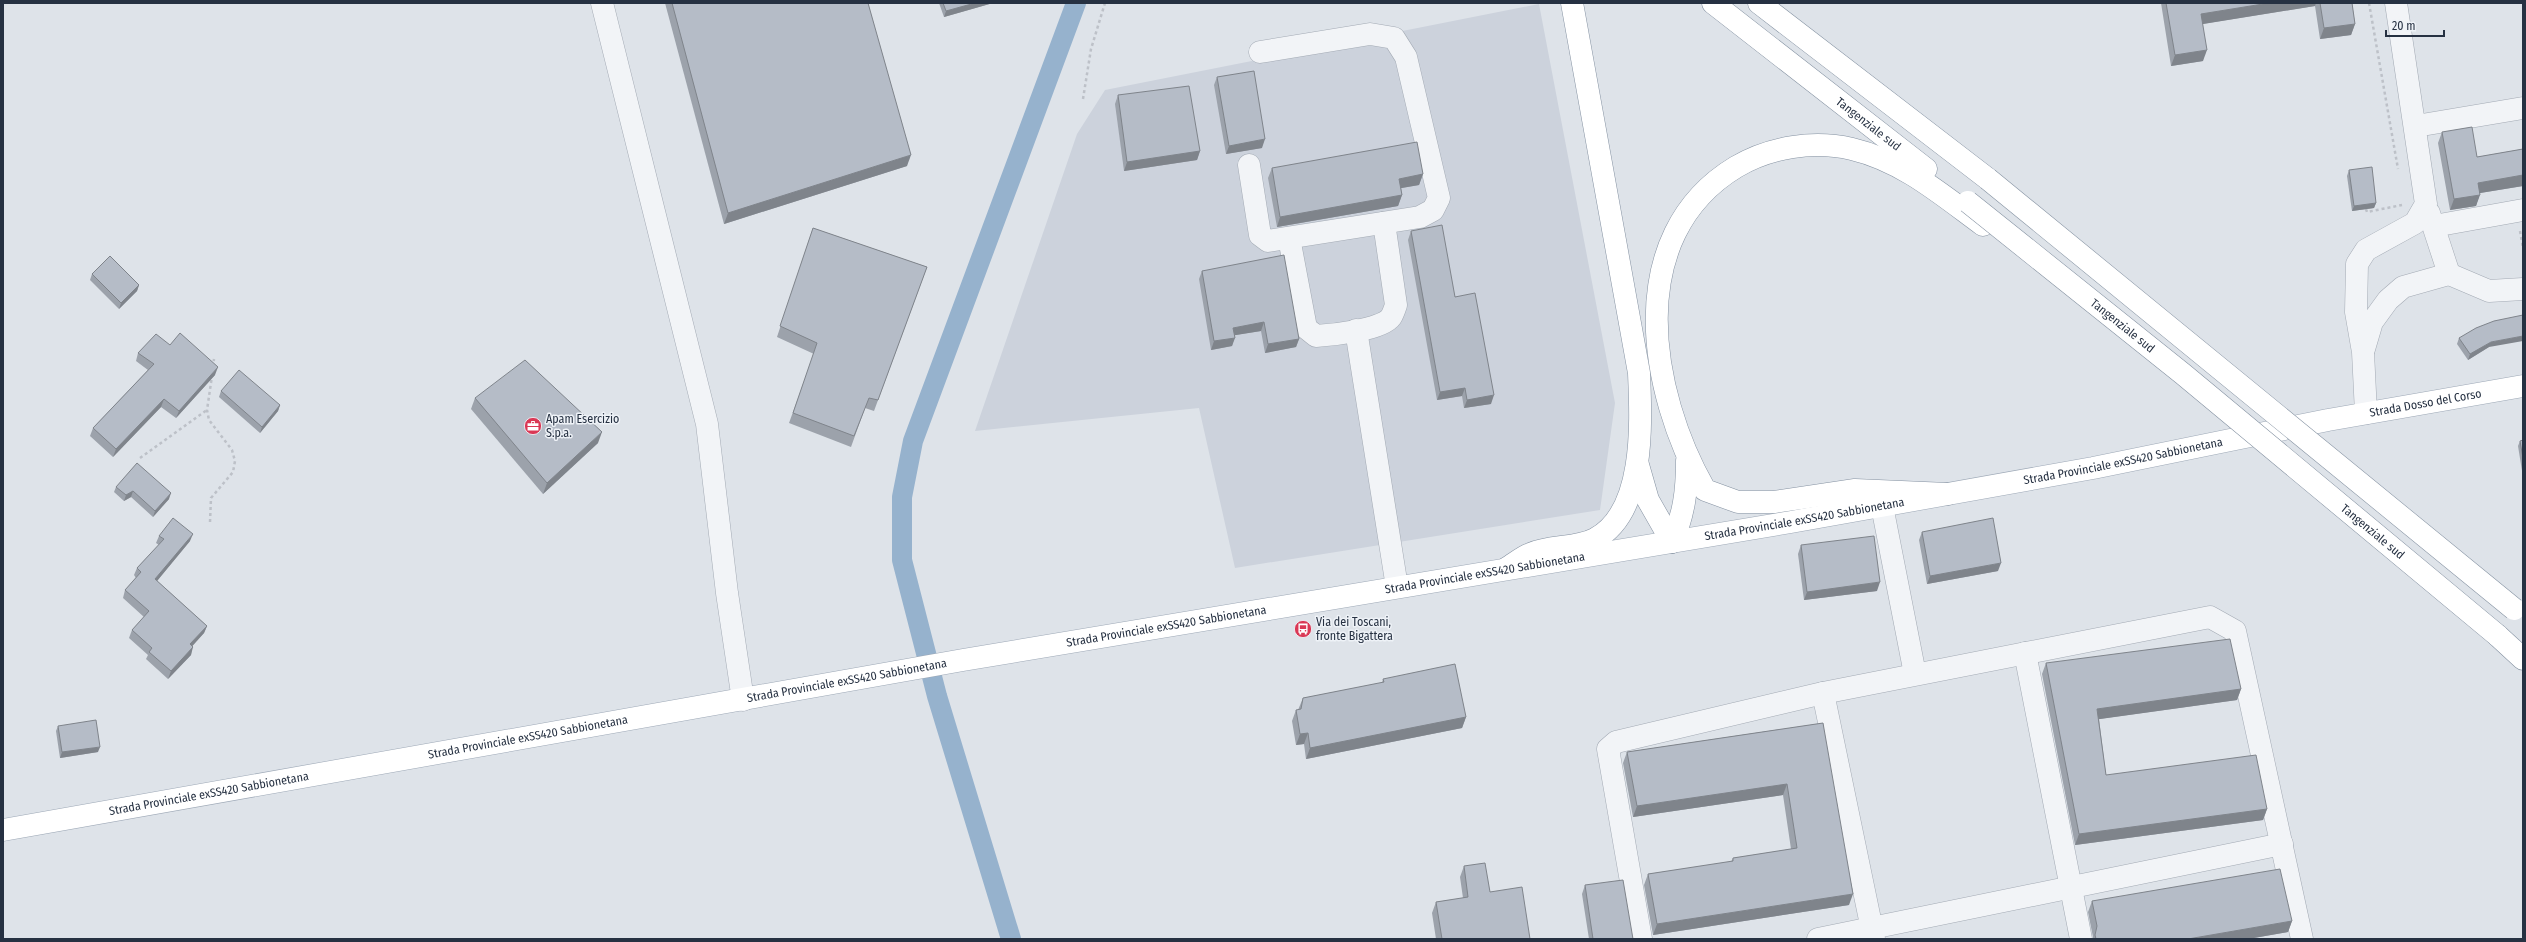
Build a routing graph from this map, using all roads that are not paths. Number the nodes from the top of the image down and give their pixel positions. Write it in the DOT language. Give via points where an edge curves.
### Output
graph roads {
  1 [pos="602,3"];
  2 [pos="1572,3"];
  3 [pos="1713,3"];
  4 [pos="1759,3"];
  5 [pos="2396,3"];
  6 [pos="1260,52"];
  7 [pos="2523,108"];
  8 [pos="2416,126"];
  9 [pos="1249,165"];
  10 [pos="2426,204"];
  11 [pos="1965,206"];
  12 [pos="2523,210"];
  13 [pos="1384,223"];
  14 [pos="2434,226"];
  15 [pos="1289,238"];
  16 [pos="2449,274"];
  17 [pos="2523,289"];
  18 [pos="1356,330"];
  19 [pos="2363,352"];
  20 [pos="2523,386"];
  21 [pos="2366,413"];
  22 [pos="2328,420"];
  23 [pos="1687,458"];
  24 [pos="1638,465"];
  25 [pos="1948,494"];
  26 [pos="1882,506"];
  27 [pos="1672,542"];
  28 [pos="1506,568"];
  29 [pos="1397,587"];
  30 [pos="2520,614"];
  31 [pos="2024,653"];
  32 [pos="2523,659"];
  33 [pos="1915,674"];
  34 [pos="1823,694"];
  35 [pos="743,700"];
  36 [pos="3,830"];
  37 [pos="2282,844"];
  38 [pos="2070,887"];
  39 [pos="1873,934"];
  40 [pos="1641,939"];
  41 [pos="1818,939"];
  42 [pos="2081,939"];
  43 [pos="2302,939"];
  1 -- 35 [label="lane" via="707,424 727,593"];
  2 -- 24 [label="main road" via="1639,373 1641,422"];
  3 -- 11 [label="main road, Tangenziale sud"];
  4 -- 30 [label="main road, bridge" via="1988,180"];
  5 -- 8 [label="lane"];
  6 -- 13 [label="lane" via="1370,34 1394,38 1401,46 1406,57 1439,198 1433,210 1420,217"];
  7 -- 8 [label="lane"];
  8 -- 10 [label="lane"];
  9 -- 15 [label="lane" via="1260,235 1268,241"];
  10 -- 14 [label="lane"];
  10 -- 19 [label="lane" via="2415,223 2366,250 2357,264 2356,312"];
  11 -- 23 [label="main road" via="1889,161 1852,149 1818,145 1786,148 1752,157 1725,174 1704,193 1683,218 1669,247 1660,278 1655,317 1661,369"];
  11 -- 32 [label="main road, Tangenziale sud, bridge" via="2183,374"];
  12 -- 14 [label="lane"];
  13 -- 15 [label="lane"];
  13 -- 18 [label="lane" via="1396,305 1391,317 1381,324"];
  14 -- 16 [label="lane"];
  15 -- 18 [label="lane" via="1306,328 1316,336"];
  16 -- 17 [label="lane" via="2489,291"];
  16 -- 19 [label="lane" via="2403,287 2388,300 2372,322"];
  18 -- 29 [label="lane"];
  19 -- 21 [label="lane"];
  20 -- 21 [label="main road, Strada Dosso del Corso"];
  21 -- 22 [label="main road, Strada Dosso del Corso"];
  22 -- 25 [label="main road, Strada Provinciale exSS420 Sabbionetana" via="2093,468"];
  23 -- 25 [label="main road" via="1705,490 1738,502 1774,502 1855,490"];
  23 -- 27 [label="main road" via="1687,491 1682,518"];
  24 -- 27 [label="main road" via="1648,500"];
  24 -- 28 [label="main road" via="1626,501 1613,526 1594,539 1530,554"];
  25 -- 26 [label="main road, Strada Provinciale exSS420 Sabbionetana"];
  26 -- 27 [label="main road, Strada Provinciale exSS420 Sabbionetana"];
  26 -- 33 [label="lane"];
  27 -- 28 [label="main road, Strada Provinciale exSS420 Sabbionetana"];
  28 -- 29 [label="main road, Strada Provinciale exSS420 Sabbionetana"];
  29 -- 35 [label="main road, Strada Provinciale exSS420 Sabbionetana" via="902,670"];
  31 -- 33 [label="lane"];
  31 -- 37 [label="lane" via="2210,617 2235,632"];
  31 -- 38 [label="lane"];
  33 -- 34 [label="lane"];
  34 -- 39 [label="lane"];
  34 -- 40 [label="lane" via="1616,742 1608,750"];
  35 -- 36 [label="main road, Strada Provinciale exSS420 Sabbionetana"];
  37 -- 38 [label="lane"];
  37 -- 43 [label="lane"];
  38 -- 39 [label="lane"];
  38 -- 42 [label="lane"];
  39 -- 41 [label="lane"];
}
